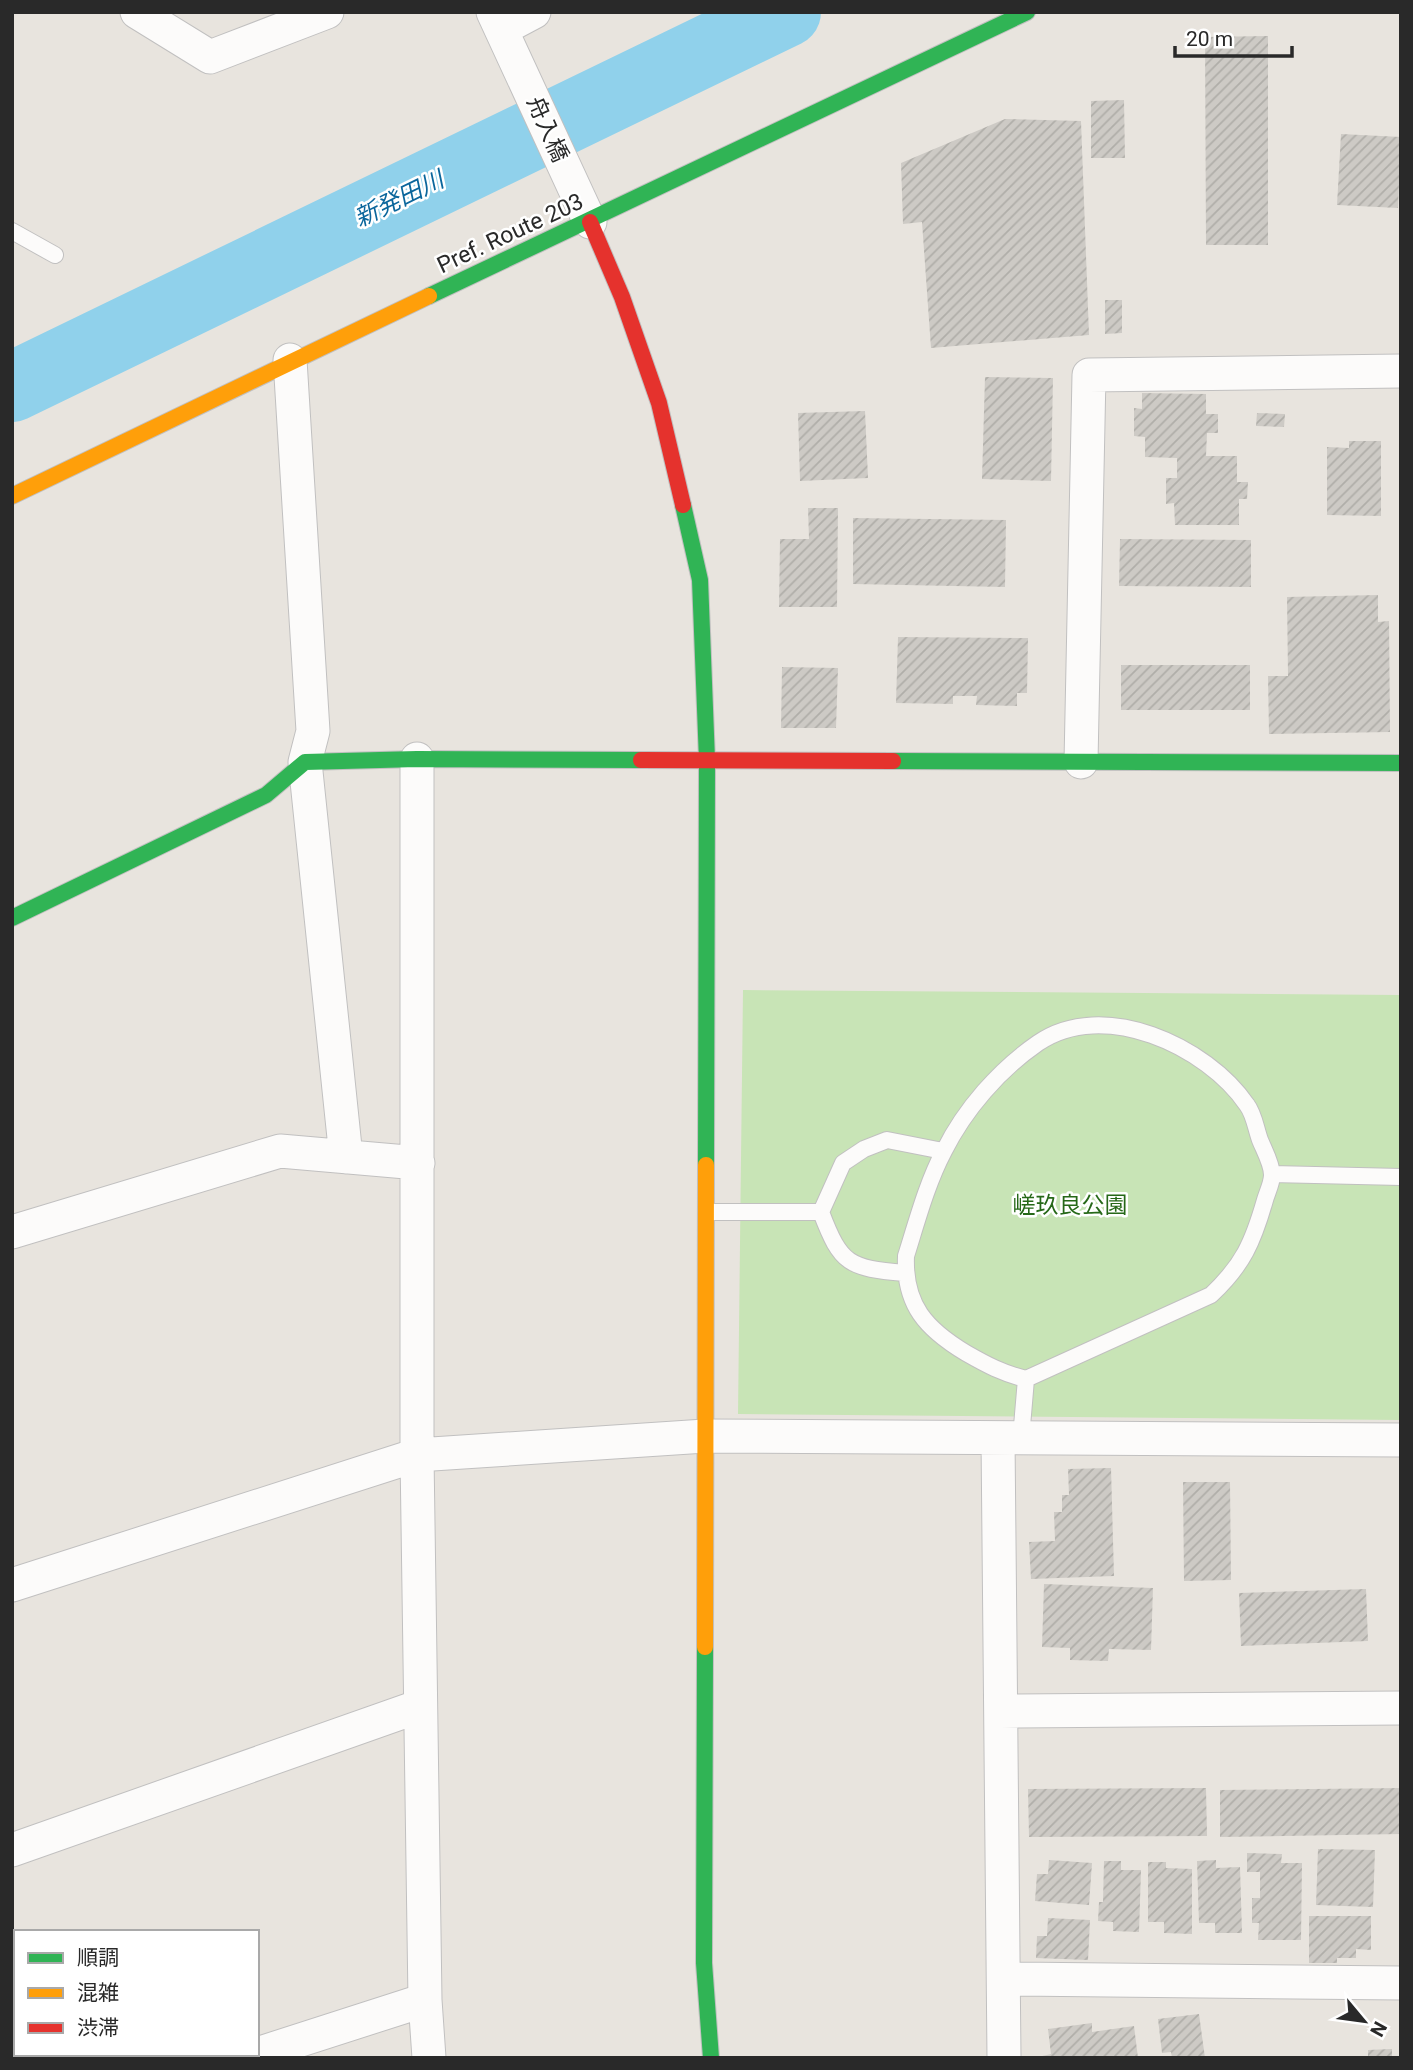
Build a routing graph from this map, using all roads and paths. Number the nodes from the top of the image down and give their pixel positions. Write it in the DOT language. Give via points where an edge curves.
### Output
graph roads {
  1 [pos="137,12"];
  2 [pos="327,12"];
  3 [pos="534,12"];
  4 [pos="1027,12"];
  5 [pos="497,20"];
  6 [pos="590,222"];
  7 [pos="12,231"];
  8 [pos="55,255"];
  9 [pos="290,360"];
  10 [pos="1401,371"];
  11 [pos="12,496"];
  12 [pos="417,759"];
  13 [pos="707,760"];
  14 [pos="305,762"];
  15 [pos="1081,762"];
  16 [pos="1401,763"];
  17 [pos="12,918"];
  18 [pos="943,1151"];
  19 [pos="346,1157"];
  20 [pos="418,1163"];
  21 [pos="1272,1174"];
  22 [pos="1401,1177"];
  23 [pos="706,1212"];
  24 [pos="821,1212"];
  25 [pos="12,1232"];
  26 [pos="905,1273"];
  27 [pos="1026,1379"];
  28 [pos="705,1436"];
  29 [pos="1010,1438"];
  30 [pos="1401,1440"];
  31 [pos="417,1455"];
  32 [pos="12,1585"];
  33 [pos="420,1706"];
  34 [pos="1401,1708"];
  35 [pos="1001,1711"];
  36 [pos="12,1850"];
  37 [pos="1004,1979"];
  38 [pos="1401,1983"];
  39 [pos="425,2000"];
  40 [pos="259,2053"];
  41 [pos="429,2058"];
  42 [pos="711,2058"];
  43 [pos="1004,2058"];
  1 -- 2 [label="street" via="210,57"];
  3 -- 5 [label="street"];
  4 -- 6 [label="street, Pref. Route 203"];
  5 -- 6 [label="street, 舟入橋"];
  6 -- 9 [label="street, Pref. Route 203"];
  6 -- 13 [label="street" via="659,403 700,580"];
  7 -- 8 [label="lane"];
  9 -- 11 [label="street, Pref. Route 203"];
  9 -- 14 [label="street" via="313,731"];
  10 -- 15 [label="street" via="1088,375"];
  12 -- 13 [label="street"];
  12 -- 14 [label="street"];
  12 -- 20 [label="street"];
  13 -- 15 [label="street"];
  13 -- 23 [label="street"];
  14 -- 17 [label="street" via="266,795"];
  14 -- 19 [label="street"];
  15 -- 16 [label="street"];
  18 -- 21 [label="lane" via="971,1107 1039,1042 1076,1027 1124,1027 1164,1038 1218,1072 1249,1106"];
  18 -- 24 [label="lane" via="887,1140 864,1149 843,1163"];
  18 -- 26 [label="lane" via="906,1256"];
  19 -- 20 [label="street"];
  19 -- 25 [label="street" via="280,1152"];
  20 -- 31 [label="street"];
  21 -- 22 [label="lane"];
  21 -- 27 [label="lane" via="1254,1238 1231,1277 1210,1295"];
  23 -- 24 [label="lane"];
  23 -- 28 [label="street"];
  24 -- 26 [label="lane" via="834,1245 845,1258 870,1270"];
  26 -- 27 [label="lane" via="913,1304 943,1339 996,1371"];
  27 -- 29 [label="lane"];
  28 -- 29 [label="street"];
  28 -- 31 [label="street"];
  28 -- 42 [label="street" via="704,1963"];
  29 -- 30 [label="street"];
  29 -- 35 [label="street"];
  31 -- 32 [label="street"];
  31 -- 33 [label="street"];
  33 -- 36 [label="street"];
  33 -- 39 [label="street"];
  34 -- 35 [label="street"];
  35 -- 37 [label="street"];
  37 -- 38 [label="street"];
  37 -- 43 [label="street"];
  39 -- 40 [label="street"];
  39 -- 41 [label="street"];
}
